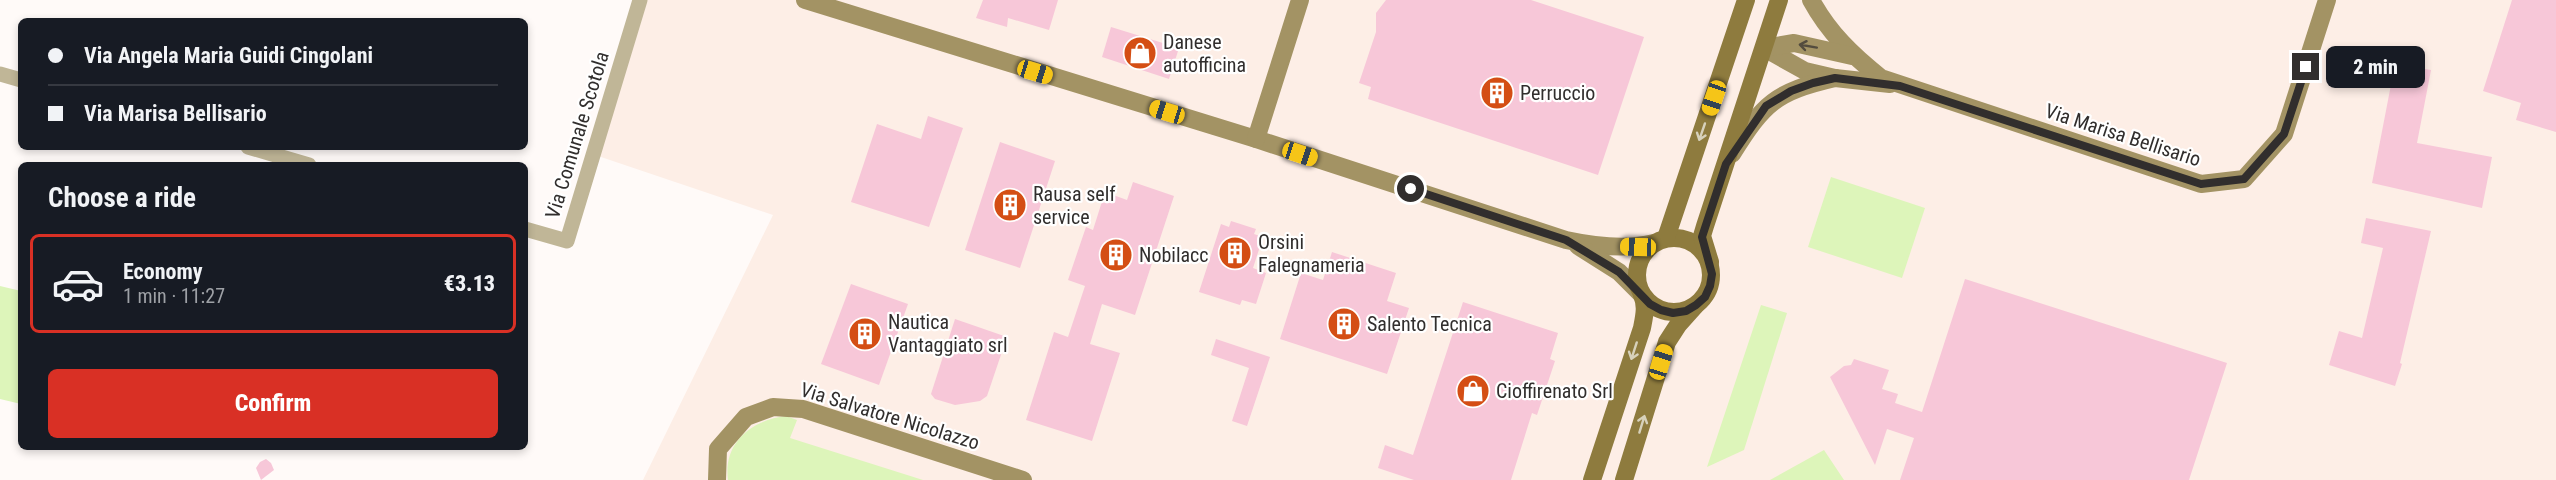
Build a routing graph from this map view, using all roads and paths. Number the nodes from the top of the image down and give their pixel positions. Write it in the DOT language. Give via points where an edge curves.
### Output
graph roads {
  1 [pos="640,0"];
  2 [pos="805,0"];
  3 [pos="864,0"];
  4 [pos="1300,0"];
  5 [pos="1746,0"];
  6 [pos="1779,0"];
  7 [pos="1811,0"];
  8 [pos="2328,0"];
  9 [pos="858,18"];
  10 [pos="1734,37"];
  11 [pos="1764,48"];
  12 [pos="1852,56"];
  13 [pos="0,74"];
  14 [pos="1835,78"];
  15 [pos="18,79"];
  16 [pos="1900,86"];
  17 [pos="1256,139"];
  18 [pos="258,150"];
  19 [pos="299,162"];
  20 [pos="1726,164"];
  21 [pos="528,230"];
  22 [pos="1566,240"];
  23 [pos="1660,240"];
  24 [pos="1710,262"];
  25 [pos="1642,295"];
  26 [pos="1696,305"];
  27 [pos="717,480"];
  28 [pos="1023,480"];
  29 [pos="1592,480"];
  30 [pos="1624,480"];
  1 -- 21 [label="street, Via Comunale Scotola" via="567,241"];
  2 -- 9 [label="street"];
  3 -- 9 [label="street"];
  4 -- 17 [label="street"];
  5 -- 10 [label="main road"];
  6 -- 11 [label="main road"];
  7 -- 12 [label="street, Via Marisa Bellisario" via="1824,24"];
  8 -- 16 [label="street, Via Marisa Bellisario" via="2284,134 2244,179 2201,184"];
  9 -- 17 [label="street"];
  10 -- 11 [label="main road"];
  10 -- 23 [label="main road, one-way"];
  12 -- 11 [label="street, Via Marisa Bellisario, one-way" via="1794,43"];
  11 -- 14 [label="street, Via Marisa Bellisario" via="1805,71"];
  11 -- 20 [label="main road"];
  12 -- 16 [label="street, Via Marisa Bellisario" via="1881,78"];
  13 -- 15 [label="street"];
  14 -- 16 [label="street, Via Marisa Bellisario"];
  14 -- 20 [label="street, Via Marisa Bellisario" via="1791,91 1766,106"];
  17 -- 22 [label="street"];
  18 -- 19 [label="street"];
  20 -- 24 [label="main road" via="1702,237"];
  22 -- 23 [label="street" via="1629,247"];
  22 -- 25 [label="street" via="1619,272"];
  23 -- 24 [label="main road" via="1677,237 1697,245"];
  23 -- 25 [label="main road" via="1645,250 1637,272"];
  24 -- 26 [label="main road" via="1710,286"];
  25 -- 26 [label="main road" via="1650,304 1673,313"];
  25 -- 29 [label="main road, one-way" via="1642,328"];
  30 -- 26 [label="main road, one-way" via="1667,342"];
  27 -- 28 [label="street, Via Salvatore Nicolazzo" via="718,448 746,417 773,407 803,409"];
}
